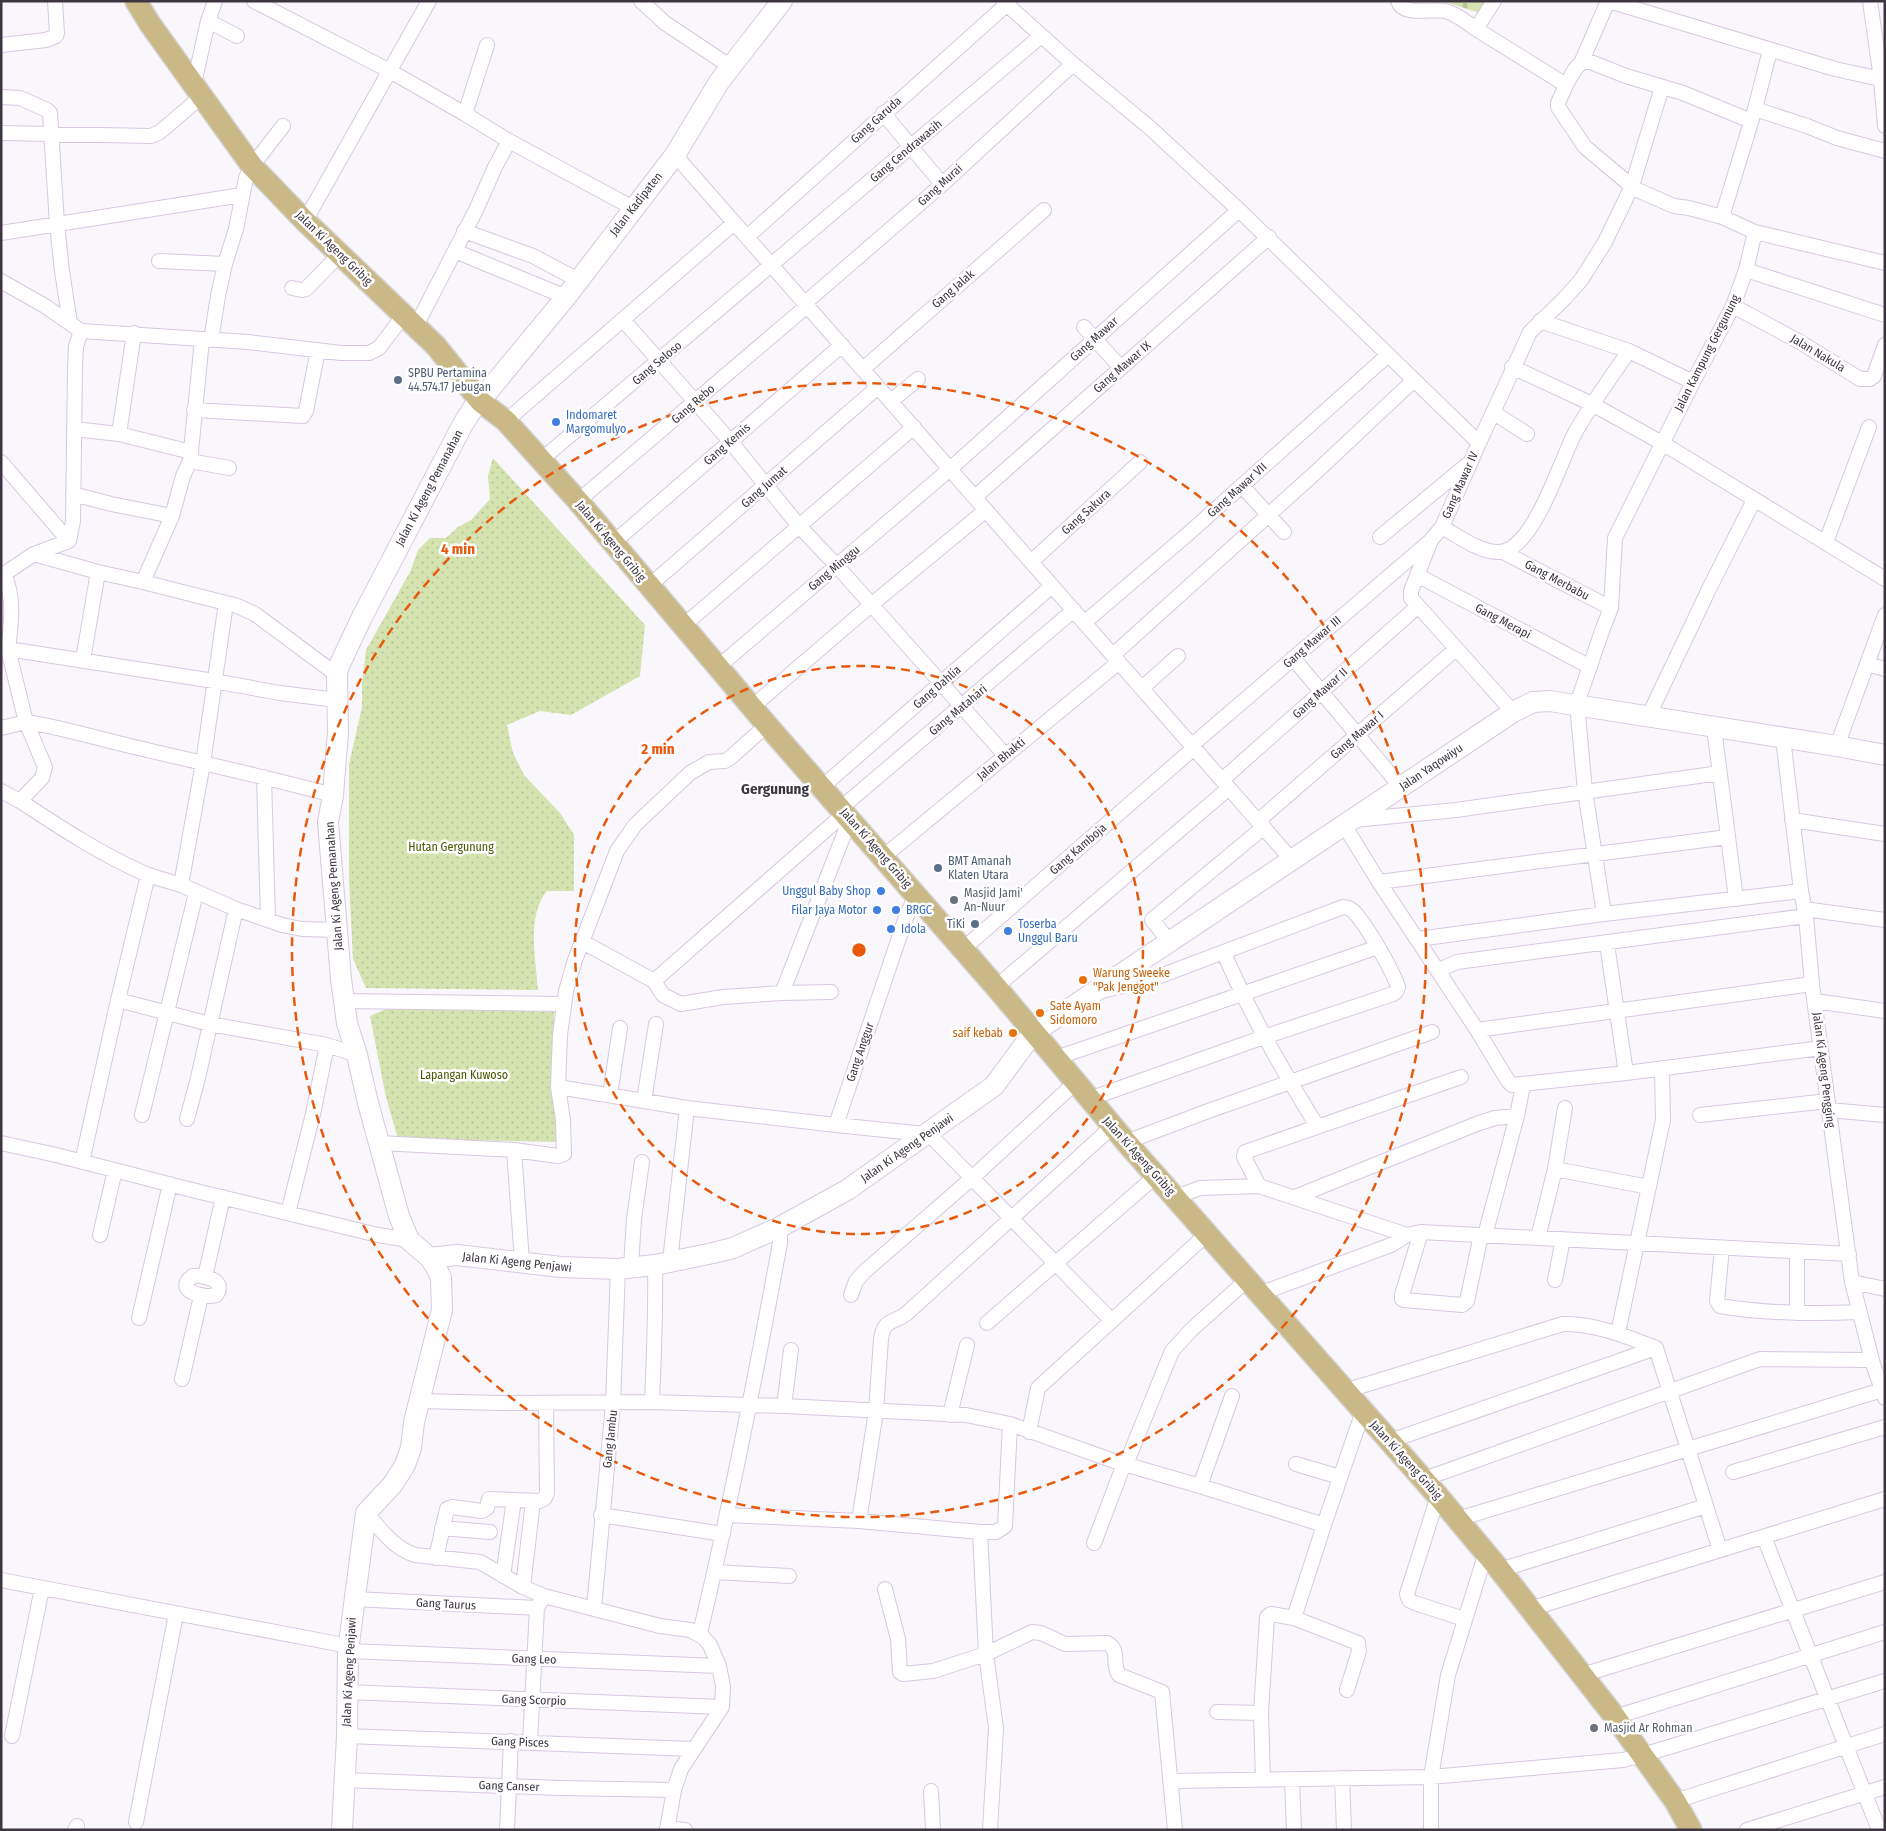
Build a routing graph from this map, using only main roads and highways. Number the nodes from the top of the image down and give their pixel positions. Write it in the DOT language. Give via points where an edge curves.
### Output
graph roads {
  1 [pos="136,1"];
  2 [pos="1691,1830"];
  1 -- 2 [label="main road, Jalan Ki Ageng Gribig" via="252,166 436,346 478,403 506,421 578,501 1112,1126 1424,1479 1486,1552 1615,1717"];
}
